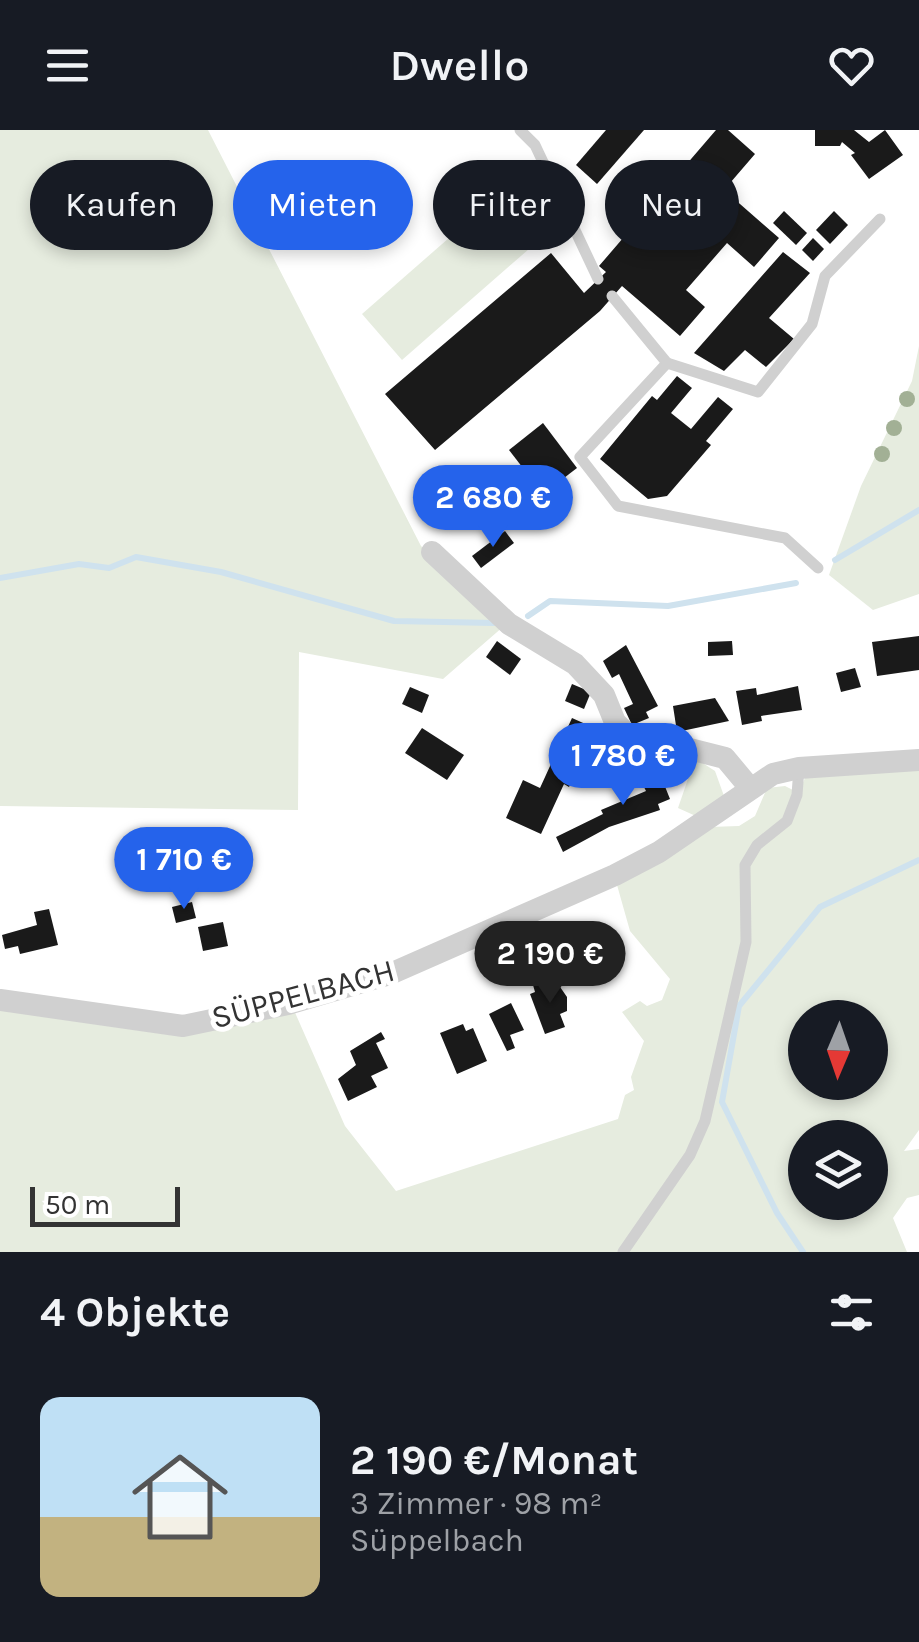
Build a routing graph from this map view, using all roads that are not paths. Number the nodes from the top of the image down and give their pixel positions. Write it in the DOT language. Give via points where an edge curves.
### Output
graph roads {
  1 [pos="520,130"];
  2 [pos="541,160"];
  3 [pos="880,220"];
  4 [pos="583,250"];
  5 [pos="598,280"];
  6 [pos="612,296"];
  7 [pos="667,363"];
  8 [pos="432,552"];
  9 [pos="818,568"];
  10 [pos="919,760"];
  11 [pos="798,768"];
  12 [pos="750,788"];
  13 [pos="0,1000"];
  14 [pos="624,1252"];
  1 -- 2 [label="lane"];
  3 -- 7 [label="lane" via="824,276 812,324 758,392"];
  4 -- 5 [label="lane"];
  6 -- 7 [label="lane"];
  7 -- 9 [label="lane" via="580,457 618,506 786,538"];
  8 -- 12 [label="street" via="509,624 575,664 604,694 614,722 626,733 725,758"];
  10 -- 11 [label="street, SÜPPELBACH"];
  11 -- 12 [label="street, SÜPPELBACH"];
  11 -- 14 [label="lane" via="787,821 745,865 746,942 705,1121 690,1155"];
  12 -- 13 [label="street, SÜPPELBACH" via="615,876 390,974 305,999 183,1026"];
}
